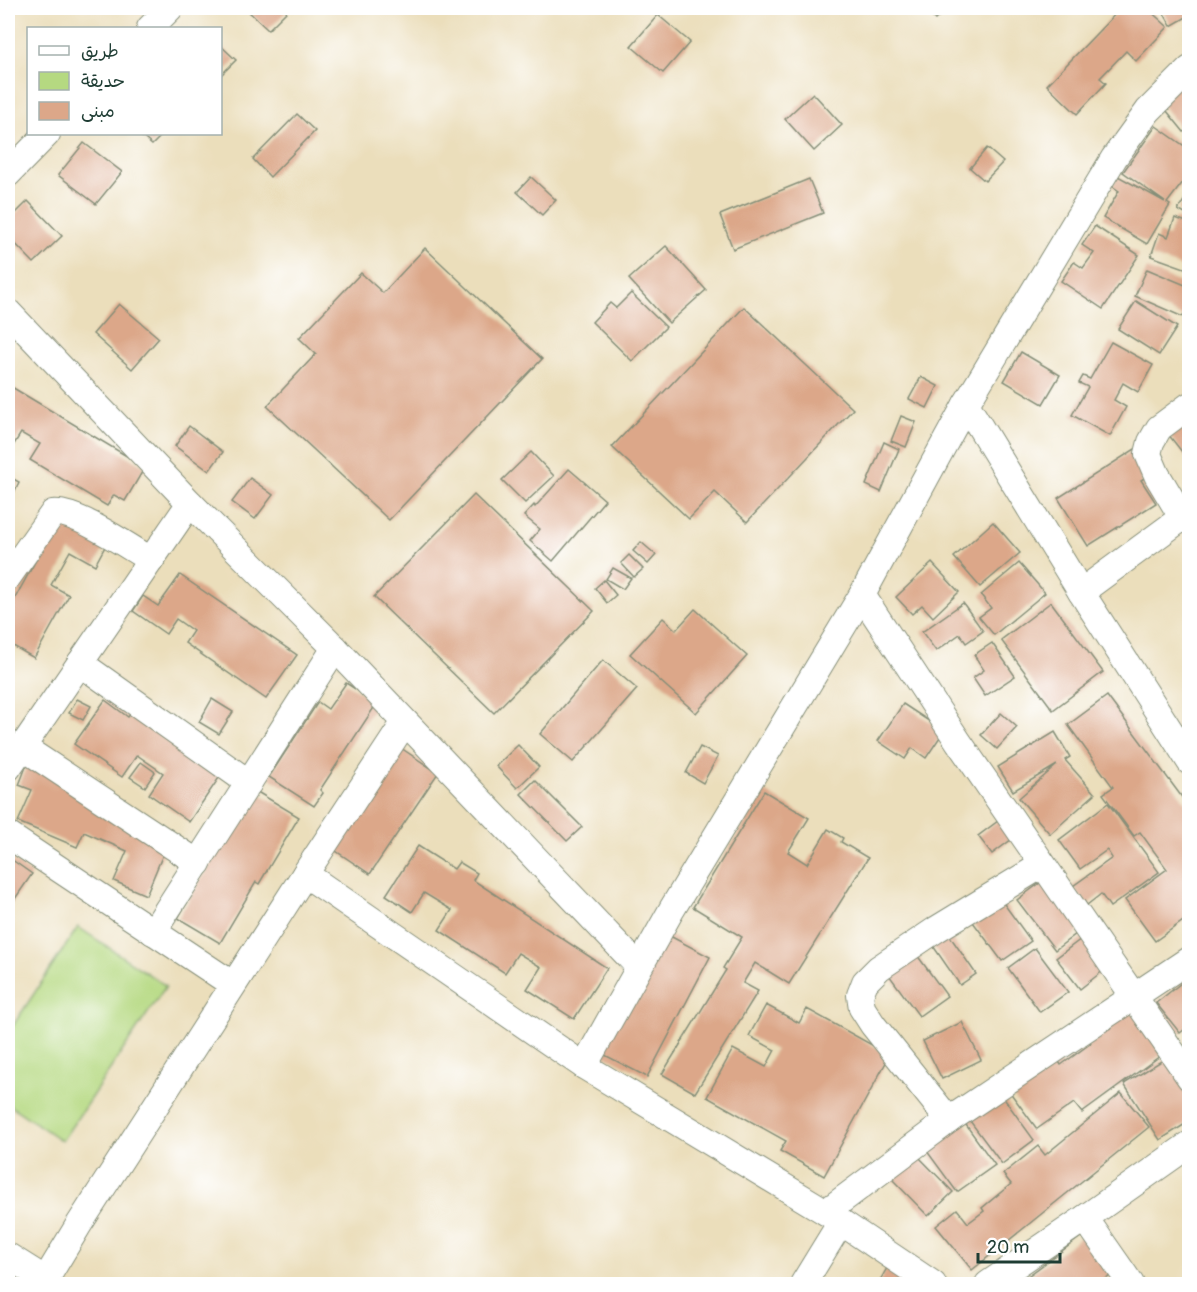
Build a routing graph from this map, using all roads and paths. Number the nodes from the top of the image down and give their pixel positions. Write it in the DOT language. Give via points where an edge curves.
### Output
graph roads {
  1 [pos="170,8"];
  2 [pos="151,27"];
  3 [pos="1190,69"];
  4 [pos="46,135"];
  5 [pos="8,174"];
  6 [pos="8,312"];
  7 [pos="966,404"];
  8 [pos="1190,405"];
  9 [pos="190,503"];
  10 [pos="1186,515"];
  11 [pos="151,560"];
  12 [pos="8,576"];
  13 [pos="1081,592"];
  14 [pos="862,595"];
  15 [pos="335,648"];
  16 [pos="80,663"];
  17 [pos="405,722"];
  18 [pos="21,746"];
  19 [pos="1190,762"];
  20 [pos="8,768"];
  21 [pos="249,783"];
  22 [pos="8,835"];
  23 [pos="198,863"];
  24 [pos="1042,865"];
  25 [pos="305,874"];
  26 [pos="153,932"];
  27 [pos="1190,959"];
  28 [pos="639,967"];
  29 [pos="232,984"];
  30 [pos="1133,995"];
  31 [pos="584,1066"];
  32 [pos="1190,1078"];
  33 [pos="950,1119"];
  34 [pos="1190,1144"];
  35 [pos="833,1217"];
  36 [pos="1084,1218"];
  37 [pos="8,1256"];
  38 [pos="44,1282"];
  39 [pos="803,1284"];
  40 [pos="933,1284"];
  41 [pos="988,1284"];
  42 [pos="1131,1284"];
  1 -- 2 [label="street"];
  3 -- 7 [label="street" via="1148,111 1114,158"];
  4 -- 5 [label="street"];
  6 -- 9 [label="street"];
  7 -- 13 [label="street"];
  7 -- 14 [label="street"];
  8 -- 10 [label="street" via="1159,428 1148,454 1157,475"];
  9 -- 11 [label="street"];
  9 -- 15 [label="street"];
  10 -- 13 [label="street"];
  11 -- 12 [label="street" via="61,512 53,513"];
  11 -- 16 [label="street"];
  13 -- 19 [label="street"];
  14 -- 24 [label="street"];
  14 -- 28 [label="street"];
  15 -- 17 [label="street"];
  15 -- 21 [label="street"];
  16 -- 18 [label="street"];
  16 -- 21 [label="street"];
  17 -- 25 [label="street"];
  17 -- 28 [label="street"];
  18 -- 20 [label="street"];
  18 -- 23 [label="street"];
  21 -- 23 [label="street"];
  22 -- 26 [label="street"];
  23 -- 26 [label="street"];
  24 -- 30 [label="street"];
  24 -- 33 [label="street" via="879,968 865,982 860,995 862,1008 873,1025"];
  25 -- 29 [label="street"];
  25 -- 31 [label="street"];
  26 -- 29 [label="street"];
  27 -- 30 [label="street"];
  28 -- 31 [label="street"];
  29 -- 38 [label="street"];
  30 -- 32 [label="street"];
  30 -- 33 [label="street"];
  31 -- 35 [label="street"];
  33 -- 35 [label="street"];
  34 -- 36 [label="street"];
  35 -- 39 [label="street"];
  35 -- 40 [label="street"];
  36 -- 41 [label="street"];
  36 -- 42 [label="street"];
  37 -- 38 [label="street"];
}
